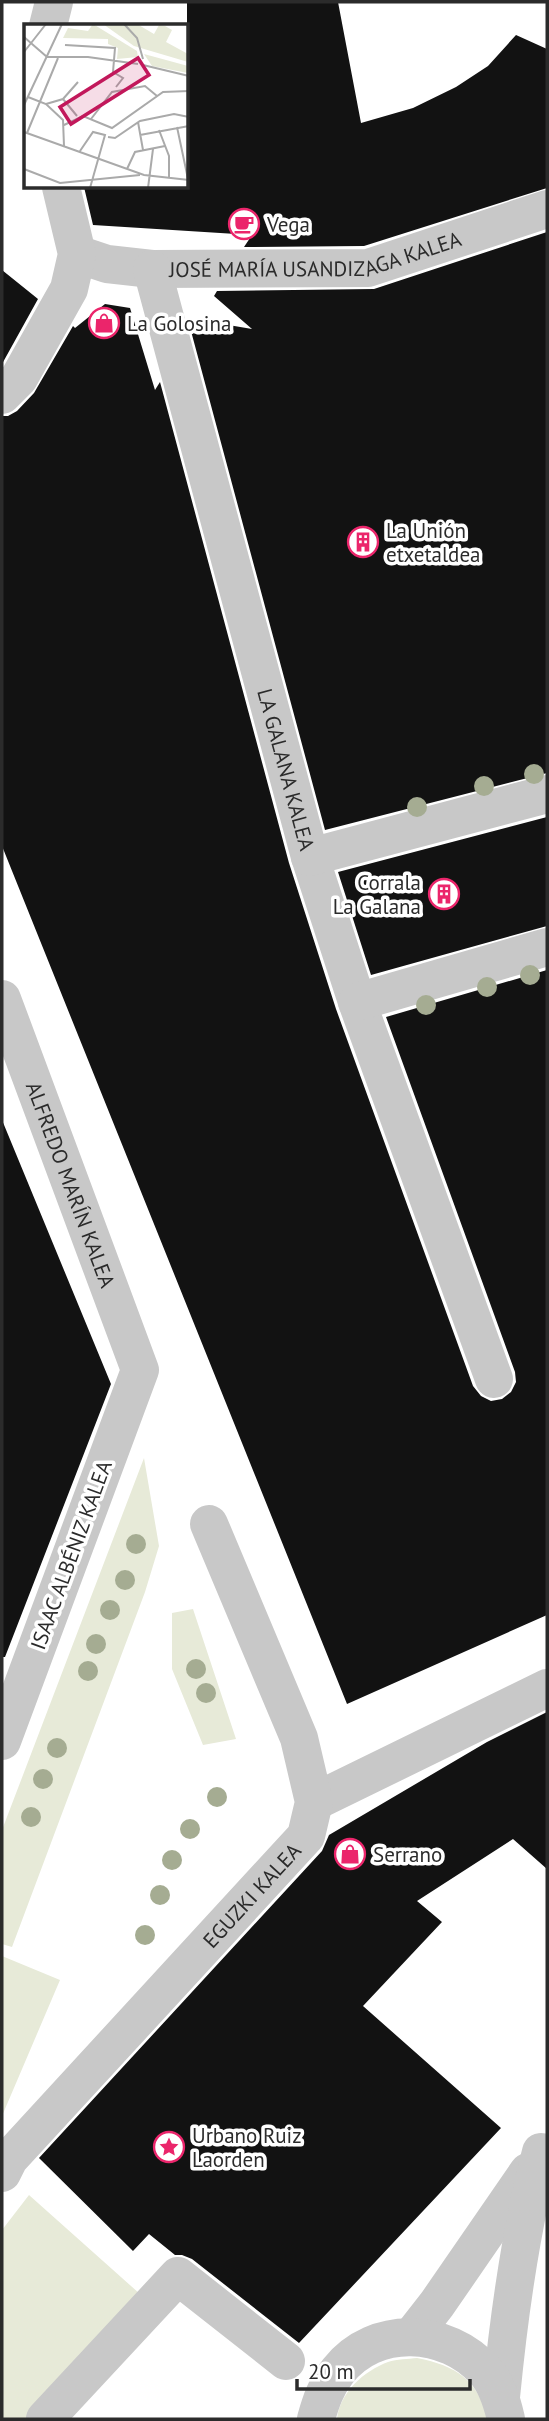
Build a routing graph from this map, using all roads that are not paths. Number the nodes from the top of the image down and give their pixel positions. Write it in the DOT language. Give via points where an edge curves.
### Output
graph roads {
  1 [pos="54,2"];
  2 [pos="48,24"];
  3 [pos="61,189"];
  4 [pos="547,209"];
  5 [pos="77,254"];
  6 [pos="152,269"];
  7 [pos="2,395"];
  8 [pos="547,794"];
  9 [pos="310,857"];
  10 [pos="547,947"];
  11 [pos="2,999"];
  12 [pos="358,1003"];
  13 [pos="140,1370"];
  14 [pos="494,1379"];
  15 [pos="209,1524"];
  16 [pos="547,1688"];
  17 [pos="2,1741"];
  18 [pos="314,1802"];
  19 [pos="544,2148"];
  20 [pos="2,2174"];
  21 [pos="412,2336"];
  22 [pos="286,2361"];
  23 [pos="503,2408"];
  24 [pos="45,2419"];
  25 [pos="316,2419"];
  1 -- 2 [label="street"];
  3 -- 5 [label="street"];
  4 -- 6 [label="street, JOSÉ MARÍA USANDIZAGA KALEA" via="368,268"];
  5 -- 6 [label="street, JOSÉ MARÍA USANDIZAGA KALEA" via="107,264"];
  5 -- 7 [label="street" via="69,289 19,377"];
  6 -- 9 [label="street, LA GALANA KALEA"];
  8 -- 9 [label="street"];
  9 -- 12 [label="street, LA GALANA KALEA"];
  10 -- 12 [label="street"];
  11 -- 13 [label="street, ALFREDO MARÍN KALEA"];
  12 -- 14 [label="street, LA GALANA KALEA"];
  13 -- 17 [label="street, ISAAC ALBÉNIZ KALEA"];
  15 -- 18 [label="street" via="299,1738"];
  16 -- 18 [label="street"];
  18 -- 20 [label="street, EGUZKI KALEA" via="306,1836 9,2159"];
  19 -- 21 [label="street"];
  19 -- 23 [label="street" via="515,2276"];
  21 -- 23 [label="street" via="440,2340 465,2353 486,2372"];
  21 -- 25 [label="street" via="384,2340 360,2351 339,2369 324,2391"];
  22 -- 24 [label="street" via="178,2276"];
}
